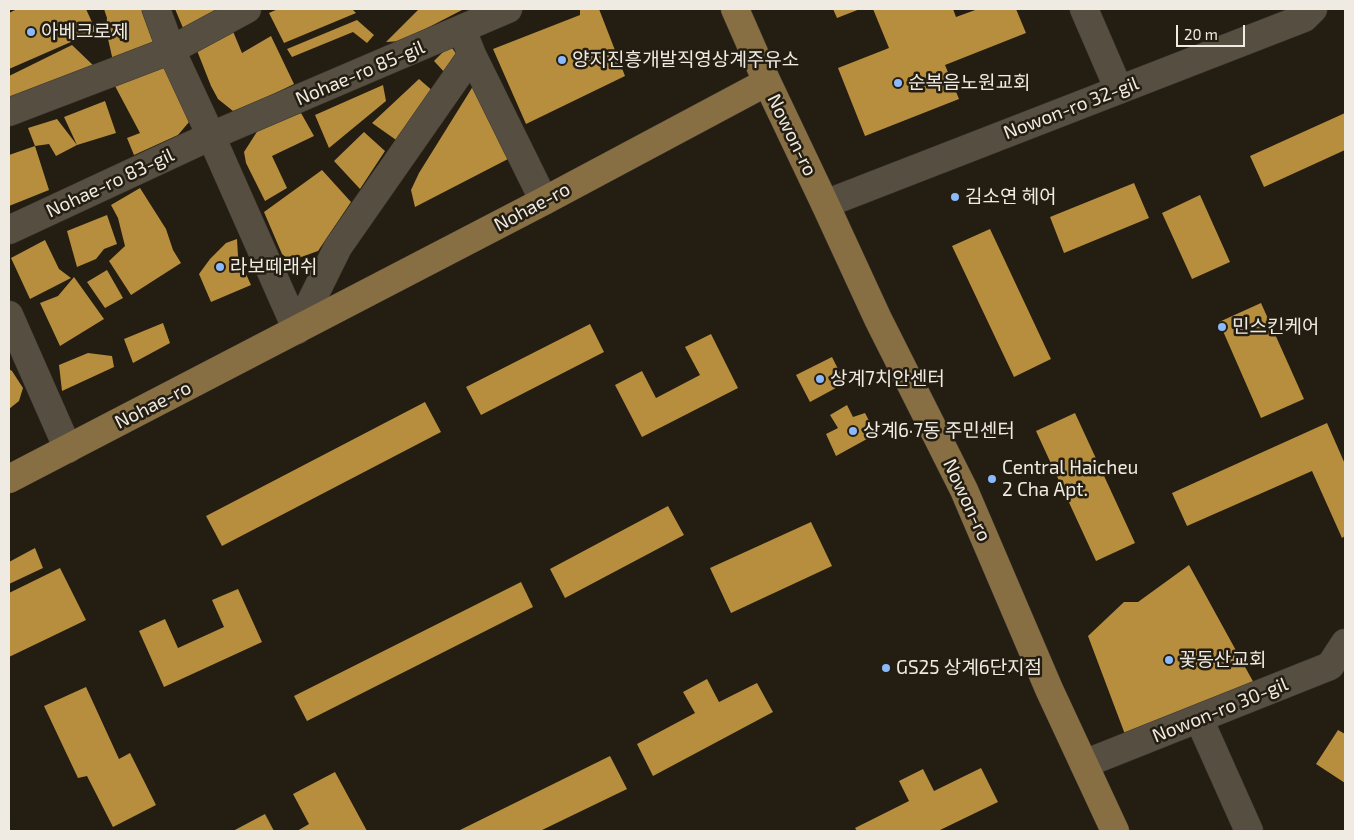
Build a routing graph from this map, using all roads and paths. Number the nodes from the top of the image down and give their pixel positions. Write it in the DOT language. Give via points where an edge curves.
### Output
graph roads {
  1 [pos="156,9"];
  2 [pos="247,9"];
  3 [pos="508,9"];
  4 [pos="735,9"];
  5 [pos="1084,9"];
  6 [pos="1313,9"];
  7 [pos="462,29"];
  8 [pos="171,50"];
  9 [pos="472,55"];
  10 [pos="767,82"];
  11 [pos="1119,90"];
  12 [pos="9,112"];
  13 [pos="211,136"];
  14 [pos="544,201"];
  15 [pos="825,204"];
  16 [pos="9,230"];
  17 [pos="9,315"];
  18 [pos="297,330"];
  19 [pos="68,449"];
  20 [pos="9,479"];
  21 [pos="1345,643"];
  22 [pos="1198,719"];
  23 [pos="1084,764"];
  24 [pos="1115,831"];
  25 [pos="1249,831"];
  1 -- 8 [label="street"];
  2 -- 8 [label="street"];
  3 -- 7 [label="street, Nohae-ro 85-gil"];
  4 -- 10 [label="main road, Nowon-ro"];
  5 -- 11 [label="street"];
  6 -- 11 [label="street, Nowon-ro 32-gil" via="1304,18"];
  7 -- 9 [label="street"];
  7 -- 13 [label="street, Nohae-ro 85-gil"];
  8 -- 12 [label="street"];
  8 -- 13 [label="street"];
  9 -- 14 [label="street"];
  9 -- 18 [label="street" via="338,247"];
  10 -- 14 [label="main road, Nohae-ro"];
  10 -- 15 [label="main road, Nowon-ro"];
  11 -- 15 [label="street, Nowon-ro 32-gil"];
  13 -- 16 [label="street, Nohae-ro 83-gil"];
  13 -- 18 [label="street"];
  14 -- 18 [label="main road, Nohae-ro"];
  15 -- 23 [label="main road, Nowon-ro" via="878,319 964,490"];
  17 -- 19 [label="street"];
  18 -- 19 [label="main road, Nohae-ro"];
  19 -- 20 [label="main road, Nohae-ro"];
  21 -- 22 [label="street, Nowon-ro 30-gil" via="1330,666"];
  22 -- 23 [label="street, Nowon-ro 30-gil"];
  22 -- 25 [label="street"];
  23 -- 24 [label="main road, Nowon-ro"];
}
